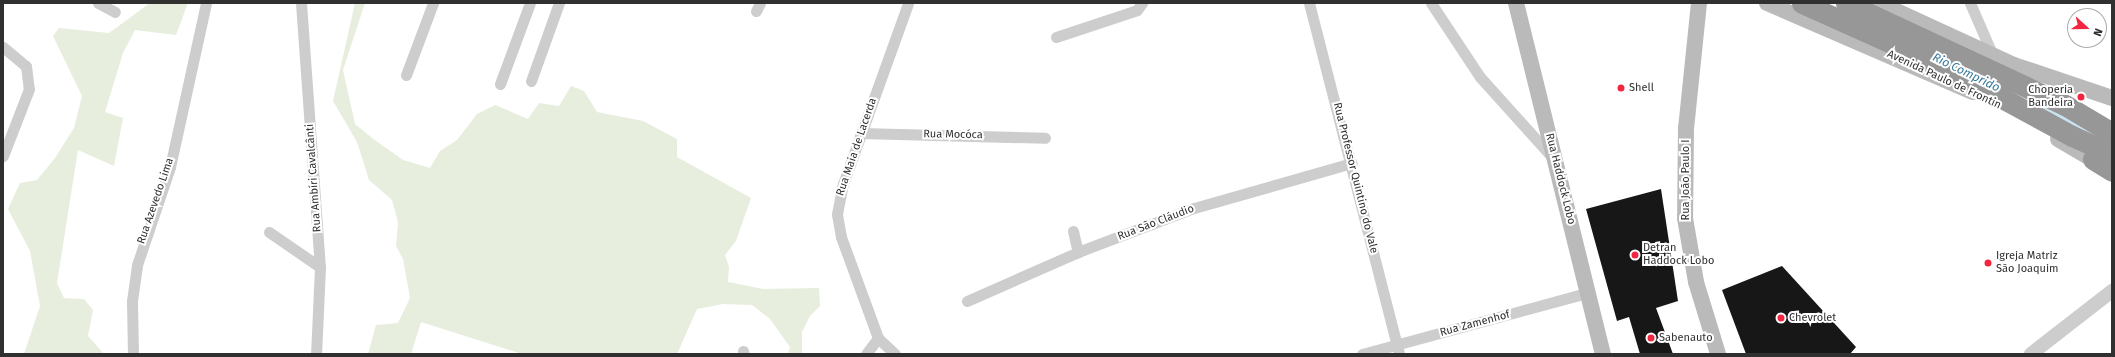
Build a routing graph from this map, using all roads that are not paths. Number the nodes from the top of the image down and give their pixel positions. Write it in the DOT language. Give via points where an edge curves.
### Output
graph roads {
  1 [pos="98,3"];
  2 [pos="206,3"];
  3 [pos="301,3"];
  4 [pos="433,3"];
  5 [pos="530,3"];
  6 [pos="559,3"];
  7 [pos="908,3"];
  8 [pos="1142,3"];
  9 [pos="1309,3"];
  10 [pos="1431,3"];
  11 [pos="1516,3"];
  12 [pos="1699,3"];
  13 [pos="1767,3"];
  14 [pos="1846,3"];
  15 [pos="1879,3"];
  16 [pos="1970,3"];
  17 [pos="1792,5"];
  18 [pos="115,12"];
  19 [pos="1056,36"];
  20 [pos="3,47"];
  21 [pos="1994,56"];
  22 [pos="2014,65"];
  23 [pos="406,75"];
  24 [pos="531,81"];
  25 [pos="500,84"];
  26 [pos="1992,87"];
  27 [pos="2111,102"];
  28 [pos="2065,105"];
  29 [pos="2112,120"];
  30 [pos="860,133"];
  31 [pos="1045,138"];
  32 [pos="2108,150"];
  33 [pos="3,156"];
  34 [pos="1556,161"];
  35 [pos="1352,163"];
  36 [pos="2112,172"];
  37 [pos="1073,231"];
  38 [pos="269,232"];
  39 [pos="1078,252"];
  40 [pos="320,267"];
  41 [pos="2112,291"];
  42 [pos="1587,293"];
  43 [pos="967,301"];
  44 [pos="878,338"];
  45 [pos="1398,350"];
  46 [pos="133,354"];
  47 [pos="316,354"];
  48 [pos="866,354"];
  49 [pos="895,354"];
  50 [pos="1362,354"];
  51 [pos="1603,354"];
  52 [pos="1718,354"];
  53 [pos="2031,354"];
  1 -- 18 [label="street"];
  2 -- 46 [label="street, Rua Azevedo Lima" via="170,167 137,265 132,301"];
  3 -- 40 [label="street, Rua Ambíri Cavalcânti"];
  4 -- 23 [label="street"];
  5 -- 25 [label="street"];
  6 -- 24 [label="street"];
  7 -- 30 [label="street, Rua Maia de Lacerda"];
  8 -- 19 [label="street" via="1138,10"];
  9 -- 35 [label="street, Rua Professor Quintino do Vale"];
  10 -- 34 [label="street" via="1480,77"];
  11 -- 34 [label="main road, Rua Haddock Lobo"];
  12 -- 52 [label="main road, Rua João Paulo I" via="1686,128 1685,218 1696,282"];
  13 -- 17 [label="main road, Avenida Paulo de Frontin"];
  14 -- 28 [label="highway, bridge"];
  15 -- 21 [label="main road"];
  16 -- 21 [label="street"];
  17 -- 26 [label="main road, Avenida Paulo de Frontin"];
  17 -- 32 [label="highway, bridge" via="1943,66 2072,136"];
  20 -- 33 [label="street" via="26,66 29,89"];
  21 -- 22 [label="main road"];
  21 -- 26 [label="main road"];
  22 -- 26 [label="main road"];
  22 -- 27 [label="main road"];
  26 -- 32 [label="main road, Avenida Paulo de Frontin"];
  28 -- 29 [label="highway"];
  28 -- 32 [label="highway"];
  30 -- 31 [label="street, Rua Mocóca"];
  30 -- 44 [label="street, Rua Maia de Lacerda" via="843,184 838,214 841,237"];
  32 -- 36 [label="highway"];
  34 -- 42 [label="main road, Rua Haddock Lobo"];
  35 -- 39 [label="street, Rua São Cláudio" via="1194,208"];
  35 -- 45 [label="street, Rua Professor Quintino do Vale"];
  37 -- 39 [label="street"];
  38 -- 40 [label="street"];
  39 -- 43 [label="street, Rua São Cláudio"];
  40 -- 47 [label="street, Rua Ambíri Cavalcânti"];
  41 -- 53 [label="street"];
  42 -- 45 [label="street, Rua Zamenhof"];
  42 -- 51 [label="main road, Rua Haddock Lobo"];
  44 -- 48 [label="street"];
  44 -- 49 [label="street, Rua Maia de Lacerda"];
  45 -- 50 [label="street, Rua Zamenhof"];
}
